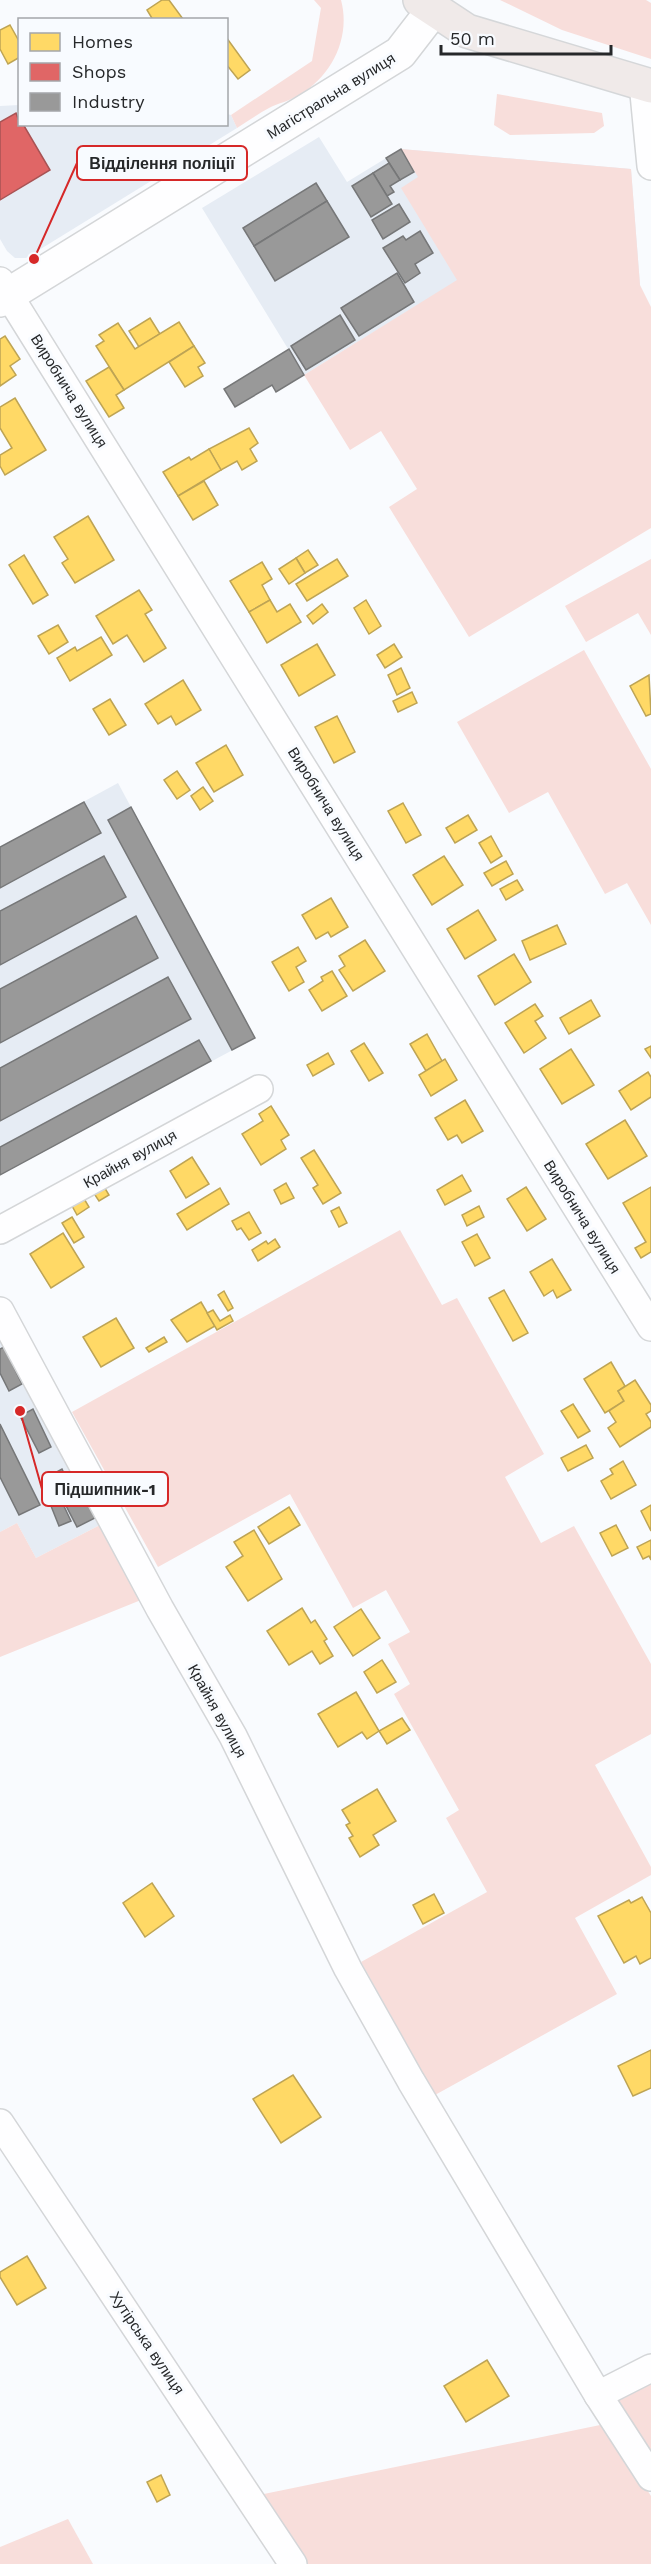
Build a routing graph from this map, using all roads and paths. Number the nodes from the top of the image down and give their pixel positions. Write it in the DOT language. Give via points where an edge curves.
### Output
graph roads {
  1 [pos="427,5"];
  2 [pos="647,84"];
  3 [pos="651,166"];
  4 [pos="3,292"];
  5 [pos="259,1089"];
  6 [pos="0,1230"];
  7 [pos="0,1311"];
  8 [pos="651,1327"];
  9 [pos="0,2123"];
  10 [pos="651,2368"];
  11 [pos="598,2395"];
  12 [pos="651,2477"];
  13 [pos="293,2564"];
  1 -- 2 [label="main road" via="467,31"];
  1 -- 4 [label="street, Магістральна вулиця" via="400,53"];
  2 -- 3 [label="street"];
  4 -- 8 [label="street, Виробнича вулиця"];
  5 -- 6 [label="street, Крайня вулиця"];
  7 -- 11 [label="street, Крайня вулиця" via="233,1736 348,1969"];
  9 -- 13 [label="street, Хутірська вулиця"];
  10 -- 11 [label="street"];
  11 -- 12 [label="street, Крайня вулиця"];
}
